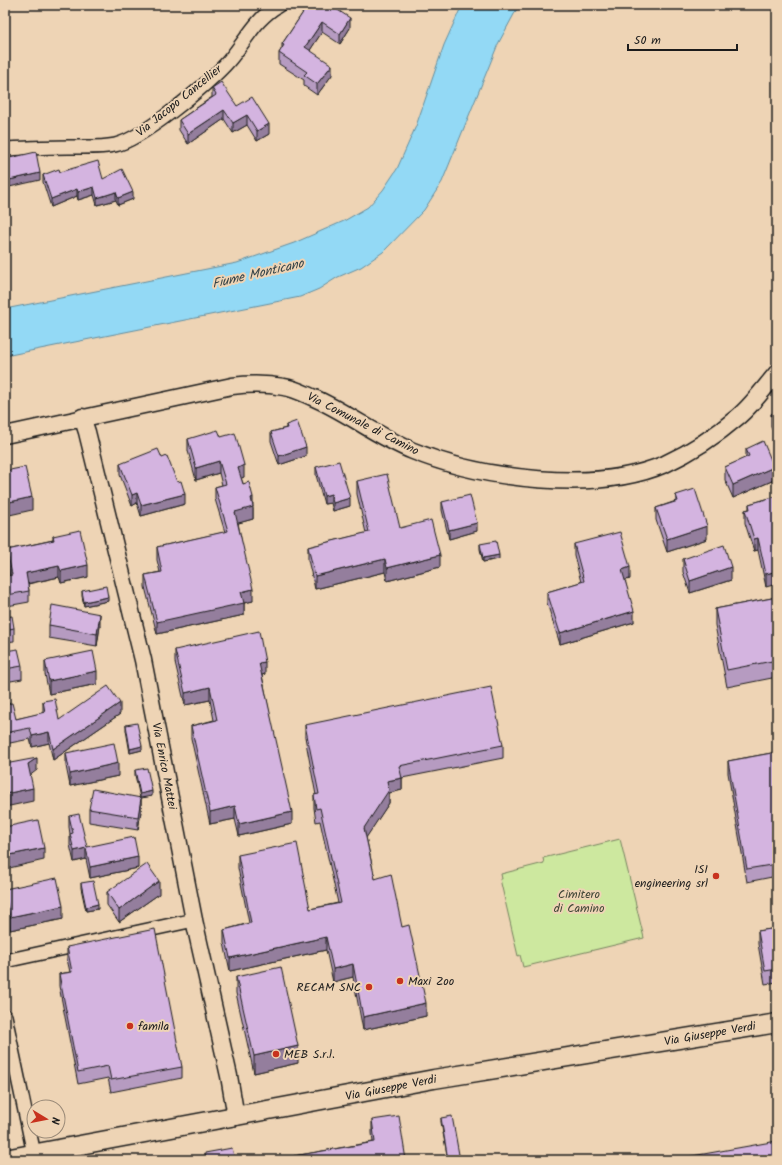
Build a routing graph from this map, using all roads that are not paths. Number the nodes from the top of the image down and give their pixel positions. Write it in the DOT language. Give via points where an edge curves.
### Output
graph roads {
  1 [pos="279,5"];
  2 [pos="5,149"];
  3 [pos="777,373"];
  4 [pos="82,417"];
  5 [pos="5,435"];
  6 [pos="194,920"];
  7 [pos="5,961"];
  8 [pos="5,1016"];
  9 [pos="777,1023"];
  10 [pos="236,1117"];
  11 [pos="29,1156"];
  12 [pos="5,1159"];
  1 -- 2 [label="street, Via Jacopo Cancellier" via="267,12 215,75 135,138 115,145"];
  3 -- 4 [label="street, Via Comunale di Camino" via="740,415 703,443 666,464 631,475 580,480 517,477 458,466 413,451 327,404 285,387 232,386"];
  4 -- 5 [label="street, Via Comunale di Camino"];
  4 -- 6 [label="street, Via Enrico Mattei" via="144,660"];
  6 -- 7 [label="street"];
  6 -- 10 [label="street, Via Enrico Mattei" via="230,1076"];
  8 -- 11 [label="street"];
  9 -- 10 [label="main road, Via Giuseppe Verdi" via="434,1079"];
  10 -- 11 [label="main road, Via Giuseppe Verdi"];
  11 -- 12 [label="main road, Via Giuseppe Verdi"];
}
